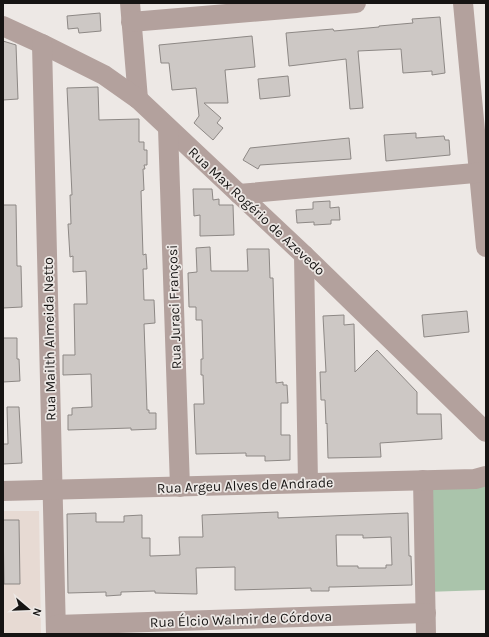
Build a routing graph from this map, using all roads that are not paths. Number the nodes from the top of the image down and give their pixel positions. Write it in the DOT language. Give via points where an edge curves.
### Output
graph roads {
  1 [pos="356,3"];
  2 [pos="463,3"];
  3 [pos="130,12"];
  4 [pos="3,26"];
  5 [pos="42,44"];
  6 [pos="138,99"];
  7 [pos="168,128"];
  8 [pos="483,173"];
  9 [pos="239,194"];
  10 [pos="486,247"];
  11 [pos="304,255"];
  12 [pos="486,432"];
  13 [pos="486,476"];
  14 [pos="423,480"];
  15 [pos="308,483"];
  16 [pos="180,486"];
  17 [pos="53,490"];
  18 [pos="3,491"];
  19 [pos="426,613"];
  20 [pos="56,629"];
  21 [pos="426,634"];
  1 -- 3 [label="street"];
  2 -- 8 [label="street"];
  3 -- 6 [label="street"];
  4 -- 5 [label="street, Rua Max Rogério de Azevedo"];
  5 -- 6 [label="street, Rua Max Rogério de Azevedo" via="104,75"];
  5 -- 17 [label="street, Rua Mailth Almeida Netto"];
  6 -- 7 [label="street, Rua Max Rogério de Azevedo"];
  7 -- 9 [label="street, Rua Max Rogério de Azevedo"];
  7 -- 16 [label="street, Rua Juraci Françosi"];
  8 -- 9 [label="street"];
  8 -- 10 [label="street"];
  9 -- 11 [label="street, Rua Max Rogério de Azevedo"];
  11 -- 12 [label="street, Rua Max Rogério de Azevedo"];
  11 -- 15 [label="street"];
  13 -- 14 [label="street, Rua Argeu Alves de Andrade" via="475,479"];
  14 -- 15 [label="street, Rua Argeu Alves de Andrade"];
  14 -- 19 [label="street"];
  15 -- 16 [label="street, Rua Argeu Alves de Andrade"];
  16 -- 17 [label="street, Rua Argeu Alves de Andrade"];
  17 -- 18 [label="street, Rua Argeu Alves de Andrade"];
  17 -- 20 [label="street, Rua Mailth Almeida Netto"];
  19 -- 20 [label="street, Rua Élcio Walmir de Córdova"];
  19 -- 21 [label="street"];
}
